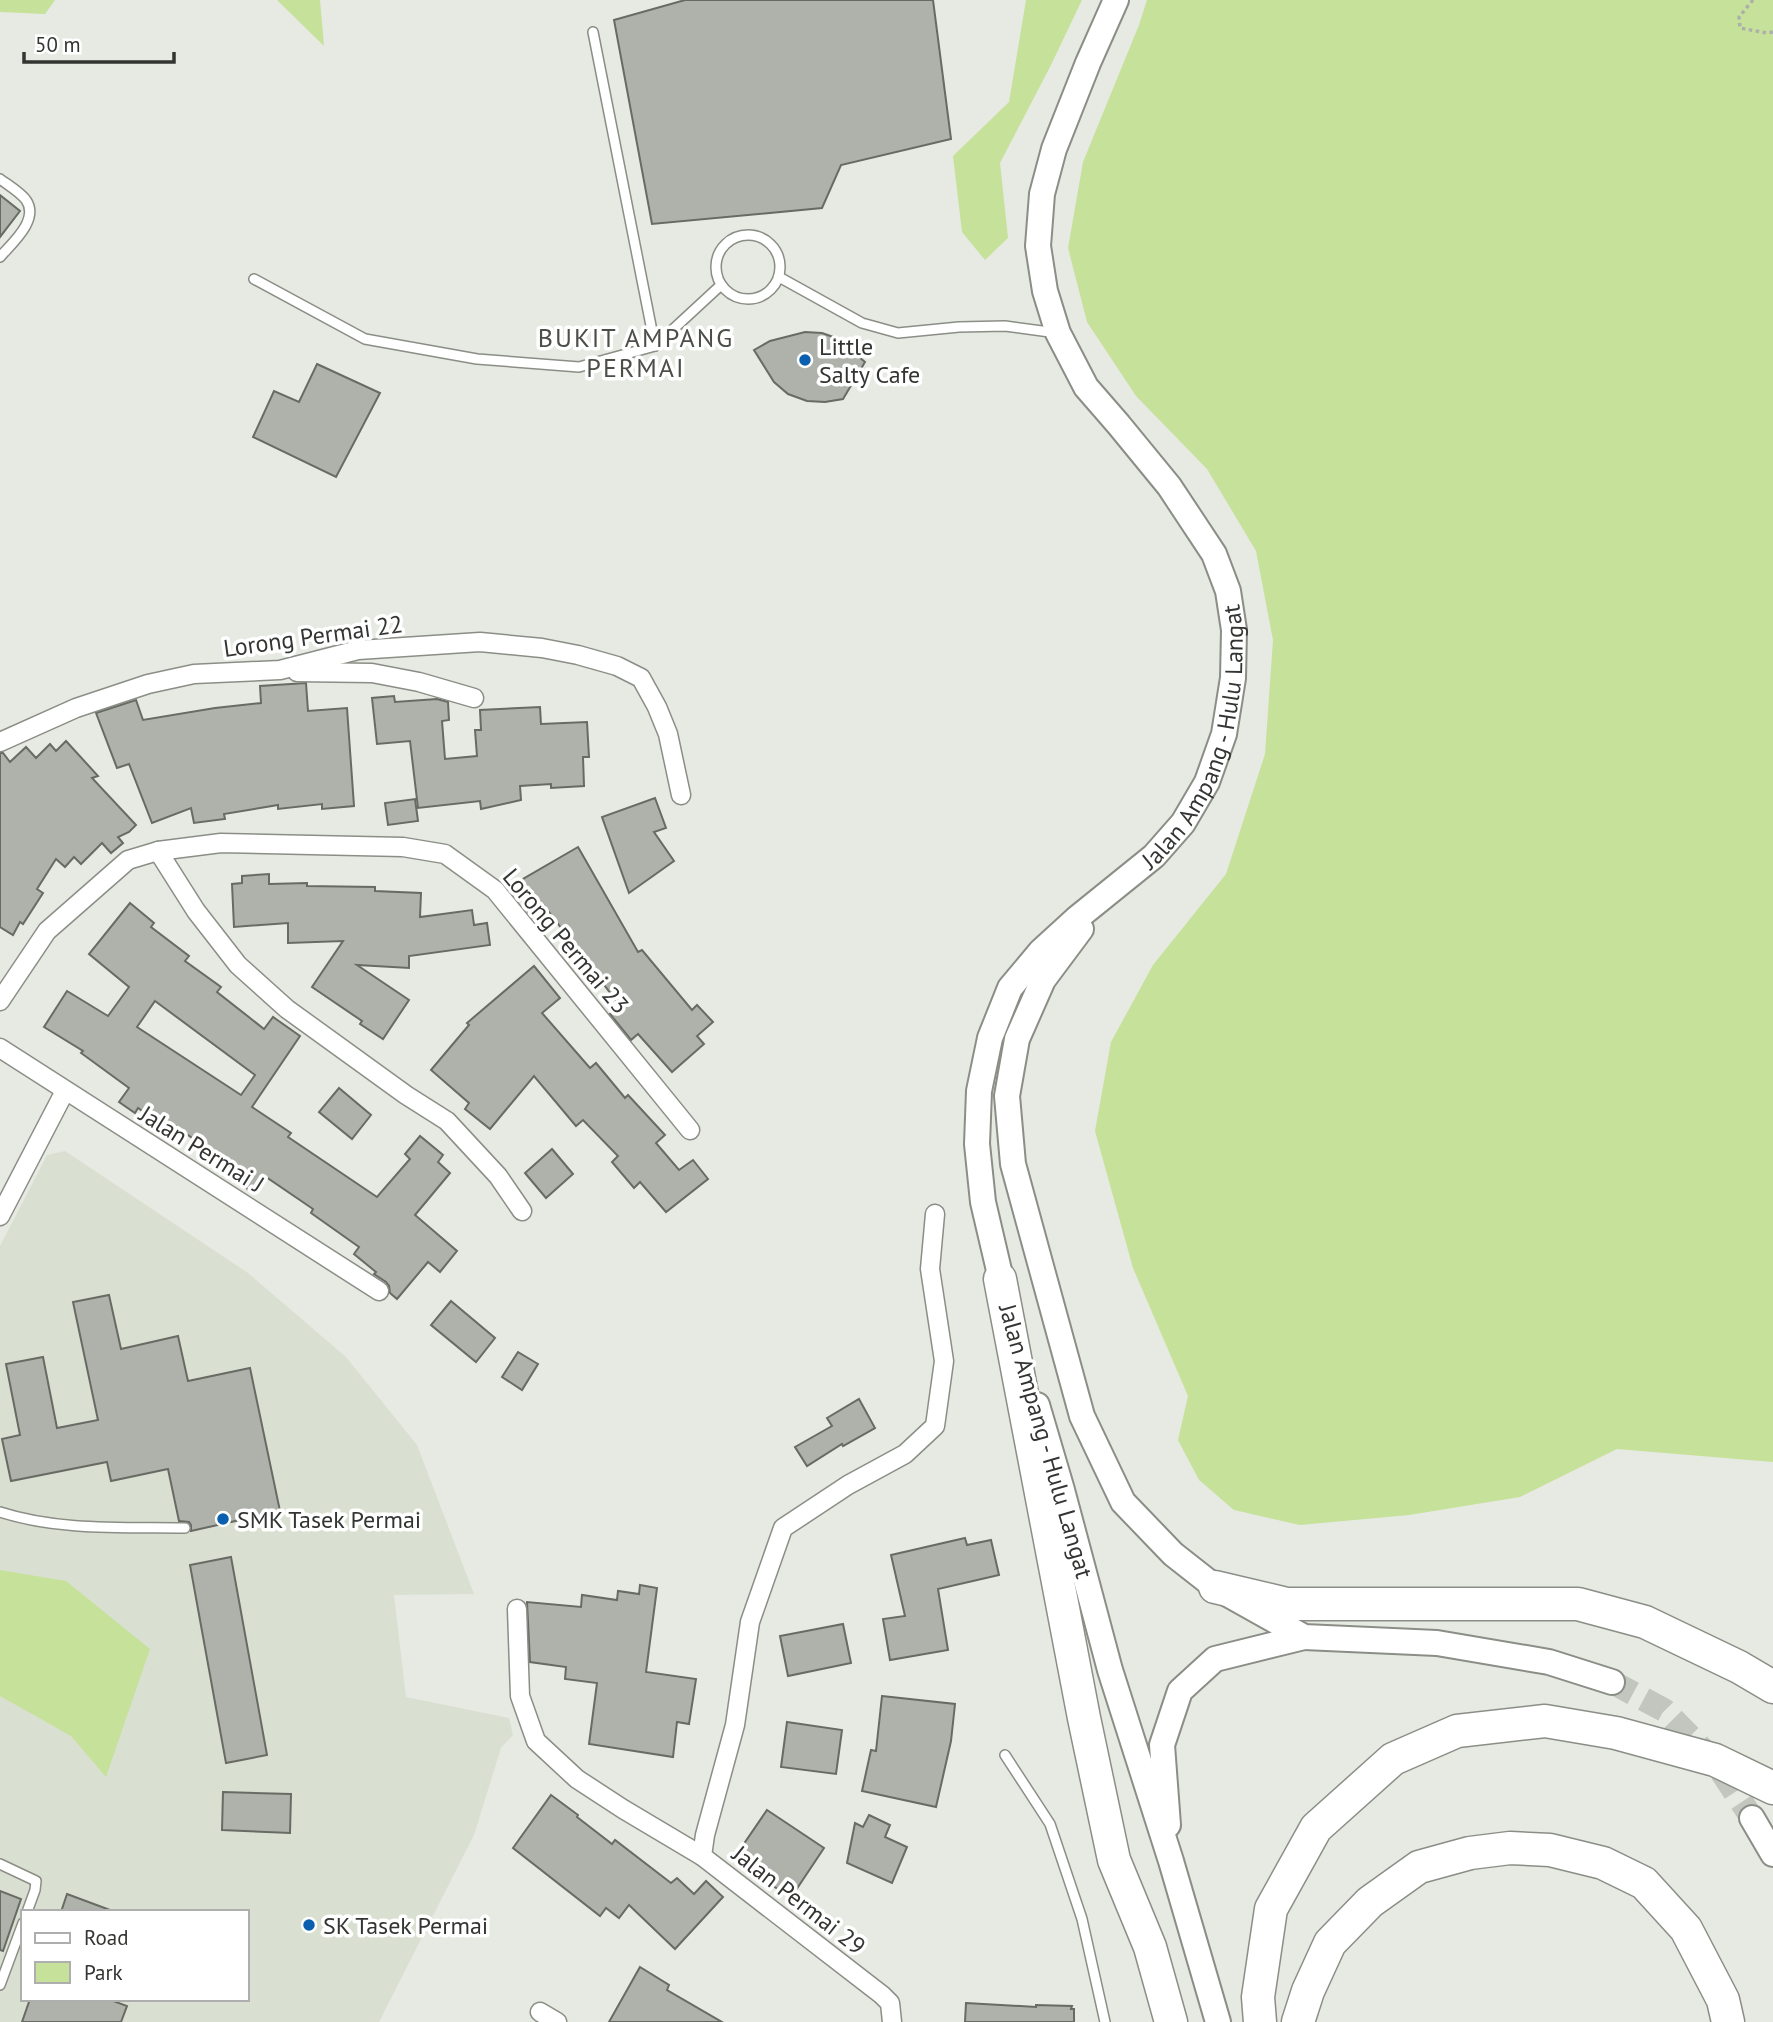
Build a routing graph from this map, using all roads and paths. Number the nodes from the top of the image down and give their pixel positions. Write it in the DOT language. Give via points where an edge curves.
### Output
graph roads {
  1 [pos="1116,0"];
  2 [pos="1753,0"];
  3 [pos="593,32"];
  4 [pos="1773,32"];
  5 [pos="0,179"];
  6 [pos="0,257"];
  7 [pos="779,277"];
  8 [pos="254,279"];
  9 [pos="721,285"];
  10 [pos="1058,333"];
  11 [pos="655,345"];
  12 [pos="280,670"];
  13 [pos="474,698"];
  14 [pos="0,742"];
  15 [pos="681,795"];
  16 [pos="158,851"];
  17 [pos="1110,891"];
  18 [pos="0,1001"];
  19 [pos="0,1048"];
  20 [pos="65,1091"];
  21 [pos="690,1130"];
  22 [pos="522,1211"];
  23 [pos="935,1214"];
  24 [pos="0,1216"];
  25 [pos="1000,1279"];
  26 [pos="379,1291"];
  27 [pos="0,1512"];
  28 [pos="185,1528"];
  29 [pos="1215,1587"];
  30 [pos="517,1609"];
  31 [pos="1304,1637"];
  32 [pos="1612,1682"];
  33 [pos="1773,1687"];
  34 [pos="1005,1755"];
  35 [pos="1773,1788"];
  36 [pos="1752,1818"];
  37 [pos="1773,1854"];
  38 [pos="702,1856"];
  39 [pos="1171,1861"];
  40 [pos="0,1864"];
  41 [pos="28,1910"];
  42 [pos="21,1928"];
  43 [pos="0,1985"];
  44 [pos="540,2012"];
  45 [pos="557,2022"];
  46 [pos="892,2022"];
  47 [pos="1105,2022"];
  48 [pos="1171,2022"];
  49 [pos="1218,2022"];
  50 [pos="1260,2022"];
  51 [pos="1298,2022"];
  52 [pos="1728,2022"];
  1 -- 10 [label="street, Jalan Ampang - Hulu Langat" via="1054,149 1042,194 1038,246"];
  2 -- 4 [label="path" via="1739,17 1740,28"];
  3 -- 11 [label="lane"];
  5 -- 6 [label="lane" via="26,200 30,210 28,223"];
  7 -- 9 [label="lane" via="758,298 737,298"];
  7 -- 9 [label="lane" via="773,246 754,234 743,234 724,244 718,254 716,276"];
  7 -- 10 [label="lane" via="862,323 898,333 1005,326"];
  8 -- 11 [label="lane" via="365,339 477,359 579,368"];
  9 -- 11 [label="lane"];
  10 -- 17 [label="street, Jalan Ampang - Hulu Langat" via="1086,387 1168,486 1214,554 1228,591 1234,629 1226,723 1207,782 1183,823 1154,856"];
  12 -- 13 [label="street" via="372,673"];
  12 -- 14 [label="street, Lorong Permai 22" via="194,674 148,684 76,708"];
  12 -- 15 [label="street, Lorong Permai 22" via="358,650 480,642 542,648 617,666 641,678 657,707 668,734"];
  16 -- 18 [label="street, Lorong Permai 23" via="128,860 47,931"];
  16 -- 21 [label="street, Lorong Permai 23" via="221,843 402,847 444,854 495,890"];
  16 -- 22 [label="street" via="196,911 239,965 287,1009 447,1121 498,1176"];
  17 -- 25 [label="street, Jalan Ampang - Hulu Langat" via="1041,951 1010,988 990,1038 979,1091 977,1144 983,1202"];
  17 -- 29 [label="street, Jalan Ampang - Hulu Langat" via="1043,979 1017,1039 1007,1096 1013,1164 1082,1416 1123,1502 1172,1554"];
  19 -- 20 [label="street, Jalan Permai J"];
  20 -- 24 [label="street"];
  20 -- 26 [label="street, Jalan Permai J"];
  23 -- 38 [label="street, Jalan Permai 29" via="930,1269 944,1361 935,1426 905,1454 783,1528 750,1622 735,1725"];
  25 -- 39 [label="street, Jalan Ampang - Hulu Langat" via="1110,1670"];
  25 -- 48 [label="highway" via="1114,1860 1150,1947"];
  27 -- 28 [label="lane" via="57,1524"];
  29 -- 31 [label="street, Jalan Ampang - Hulu Langat"];
  29 -- 33 [label="highway" via="1287,1604 1578,1604 1645,1622"];
  30 -- 38 [label="street" via="520,1696 536,1741 577,1779"];
  31 -- 32 [label="street, Jalan Ampang - Hulu Langat" via="1437,1643 1549,1662"];
  31 -- 39 [label="street" via="1215,1659 1180,1691 1163,1745"];
  34 -- 47 [label="lane" via="1050,1824 1082,1919"];
  35 -- 50 [label="highway" via="1715,1760 1616,1733 1545,1721 1457,1731 1393,1759 1316,1828 1271,1909 1258,1997"];
  36 -- 37 [label="street"];
  38 -- 46 [label="street, Jalan Permai 29" via="882,1995 890,2003"];
  39 -- 49 [label="street, Jalan Ampang - Hulu Langat"];
  40 -- 41 [label="lane" via="36,1881"];
  42 -- 43 [label="lane"];
  44 -- 45 [label="street"];
  51 -- 52 [label="highway" via="1330,1943 1370,1902 1419,1867 1510,1848 1550,1850 1603,1863 1644,1883 1686,1929 1723,2000"];
}
